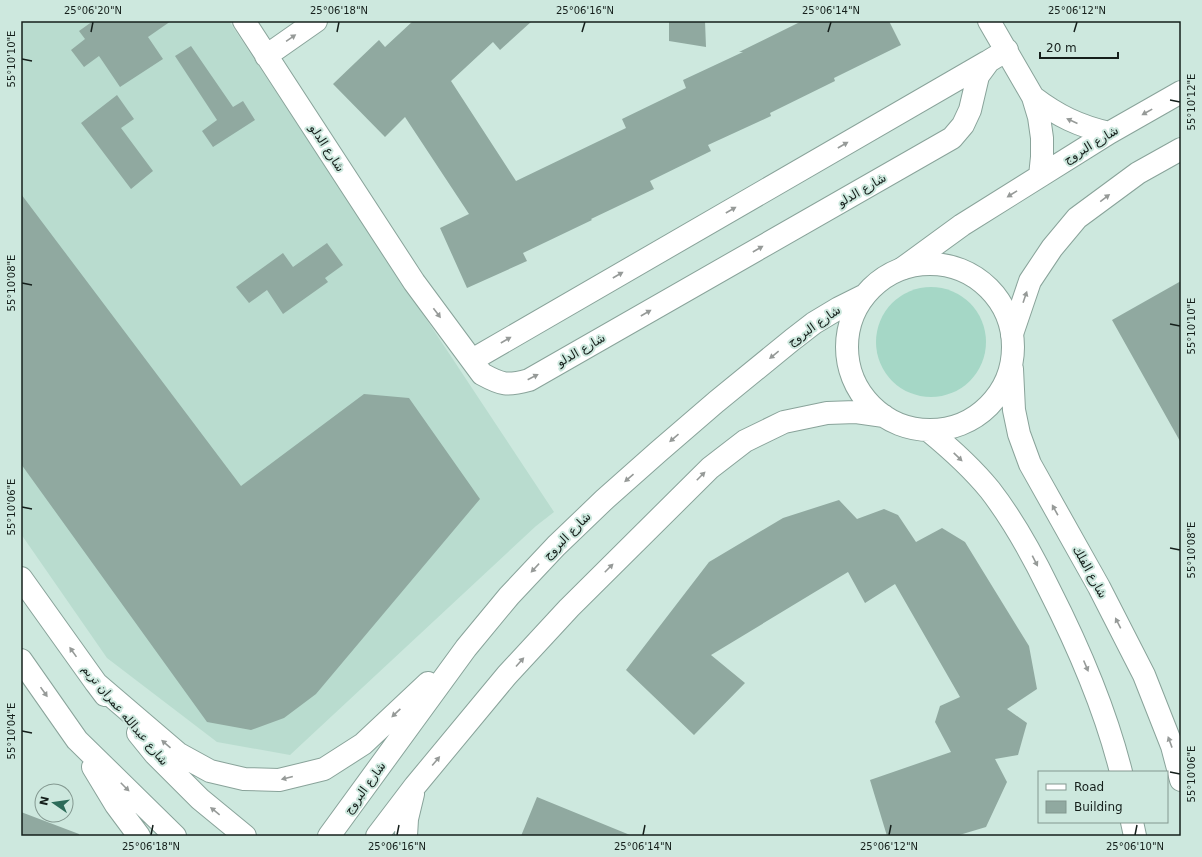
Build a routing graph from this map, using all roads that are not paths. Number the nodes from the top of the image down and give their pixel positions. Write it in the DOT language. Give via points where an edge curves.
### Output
graph roads {
  1 [pos="244,21"];
  2 [pos="316,21"];
  3 [pos="990,21"];
  4 [pos="1007,50"];
  5 [pos="266,56"];
  6 [pos="988,61"];
  7 [pos="1181,92"];
  8 [pos="1034,97"];
  9 [pos="1109,133"];
  10 [pos="1181,149"];
  11 [pos="1040,176"];
  12 [pos="903,268"];
  13 [pos="865,295"];
  14 [pos="1012,334"];
  15 [pos="472,360"];
  16 [pos="1012,362"];
  17 [pos="884,416"];
  18 [pos="929,430"];
  19 [pos="21,578"];
  20 [pos="466,648"];
  21 [pos="21,660"];
  22 [pos="96,683"];
  23 [pos="77,740"];
  24 [pos="1121,771"];
  25 [pos="1181,780"];
  26 [pos="415,786"];
  27 [pos="1132,823"];
  28 [pos="138,836"];
  29 [pos="175,836"];
  30 [pos="245,836"];
  31 [pos="329,836"];
  32 [pos="377,836"];
  33 [pos="406,836"];
  34 [pos="1135,836"];
  1 -- 5 [label="street, شارع الدلو"];
  5 -- 2 [label="street, one-way"];
  3 -- 4 [label="street"];
  4 -- 6 [label="street, شارع الدلو"];
  4 -- 8 [label="street"];
  5 -- 15 [label="street, شارع الدلو, one-way" via="414,282"];
  15 -- 6 [label="street, one-way"];
  15 -- 6 [label="street, شارع الدلو, one-way" via="482,374 496,382 513,384 529,380 952,138 970,110 978,76"];
  7 -- 9 [label="street, شارع البروج, one-way"];
  9 -- 8 [label="street, one-way" via="1070,121"];
  8 -- 11 [label="street" via="1042,138"];
  9 -- 11 [label="street, شارع البروج"];
  14 -- 10 [label="street, one-way" via="1030,281 1052,248 1077,218 1138,173"];
  11 -- 12 [label="street, شارع البروج, one-way" via="962,225"];
  12 -- 13 [label="street" via="889,274"];
  12 -- 14 [label="street" via="932,263 960,269 985,284 1003,307"];
  13 -- 17 [label="street" via="852,319 847,346 851,373 864,398"];
  13 -- 20 [label="street, شارع البروج, one-way" via="814,322 716,402 605,499 545,557"];
  14 -- 16 [label="street, شارع الفلك"];
  16 -- 18 [label="street" via="1001,389 982,411 958,425"];
  25 -- 16 [label="street, شارع الفلك, one-way" via="1172,746 1144,675 1099,587 1030,464 1019,434 1014,410"];
  17 -- 18 [label="street" via="913,429"];
  26 -- 17 [label="street, one-way" via="507,675 569,608 710,468 745,441 784,422 827,413 856,412"];
  18 -- 24 [label="street, one-way" via="990,490 1029,550 1070,630 1094,685"];
  22 -- 19 [label="street, شارع عبدالله عمران تريم, one-way"];
  20 -- 22 [label="street, one-way" via="363,744 324,769 279,780 244,779 210,771 179,754"];
  20 -- 31 [label="street, شارع البروج"];
  21 -- 23 [label="street, one-way"];
  30 -- 22 [label="street, شارع عبدالله عمران تريم, one-way" via="200,800 155,754"];
  23 -- 28 [label="street"];
  23 -- 29 [label="street, one-way"];
  26 -- 32 [label="street"];
  26 -- 33 [label="street" via="407,819"];
  27 -- 34 [label="street"];
}
